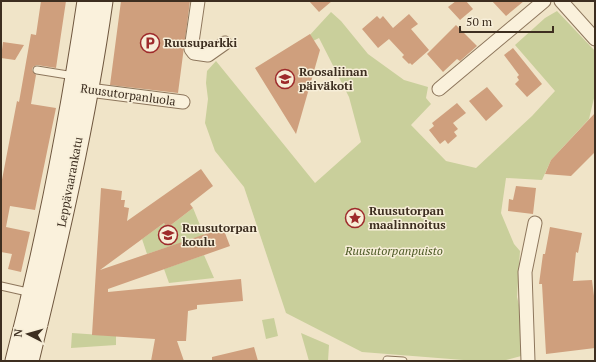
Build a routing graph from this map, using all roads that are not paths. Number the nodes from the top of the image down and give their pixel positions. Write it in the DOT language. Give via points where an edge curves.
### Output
graph roads {
  1 [pos="86,1"];
  2 [pos="102,1"];
  3 [pos="198,1"];
  4 [pos="544,1"];
  5 [pos="561,1"];
  6 [pos="595,39"];
  7 [pos="225,43"];
  8 [pos="37,70"];
  9 [pos="82,83"];
  10 [pos="439,89"];
  11 [pos="183,102"];
  12 [pos="535,223"];
  13 [pos="1,286"];
  14 [pos="40,294"];
  15 [pos="387,360"];
  16 [pos="15,361"];
  17 [pos="29,361"];
  18 [pos="402,361"];
  19 [pos="528,361"];
  1 -- 9 [label="main road, Leppävaarankatu"];
  2 -- 9 [label="main road, Leppävaarankatu"];
  3 -- 7 [label="street" via="191,49 199,55 208,55"];
  4 -- 10 [label="street"];
  5 -- 6 [label="street"];
  8 -- 9 [label="lane"];
  9 -- 11 [label="street, Ruusutorpanluola"];
  9 -- 14 [label="main road, Leppävaarankatu"];
  12 -- 19 [label="street" via="525,272"];
  13 -- 14 [label="lane"];
  14 -- 16 [label="main road, Leppävaarankatu"];
  14 -- 17 [label="main road, Leppävaarankatu"];
  15 -- 18 [label="lane"];
}
